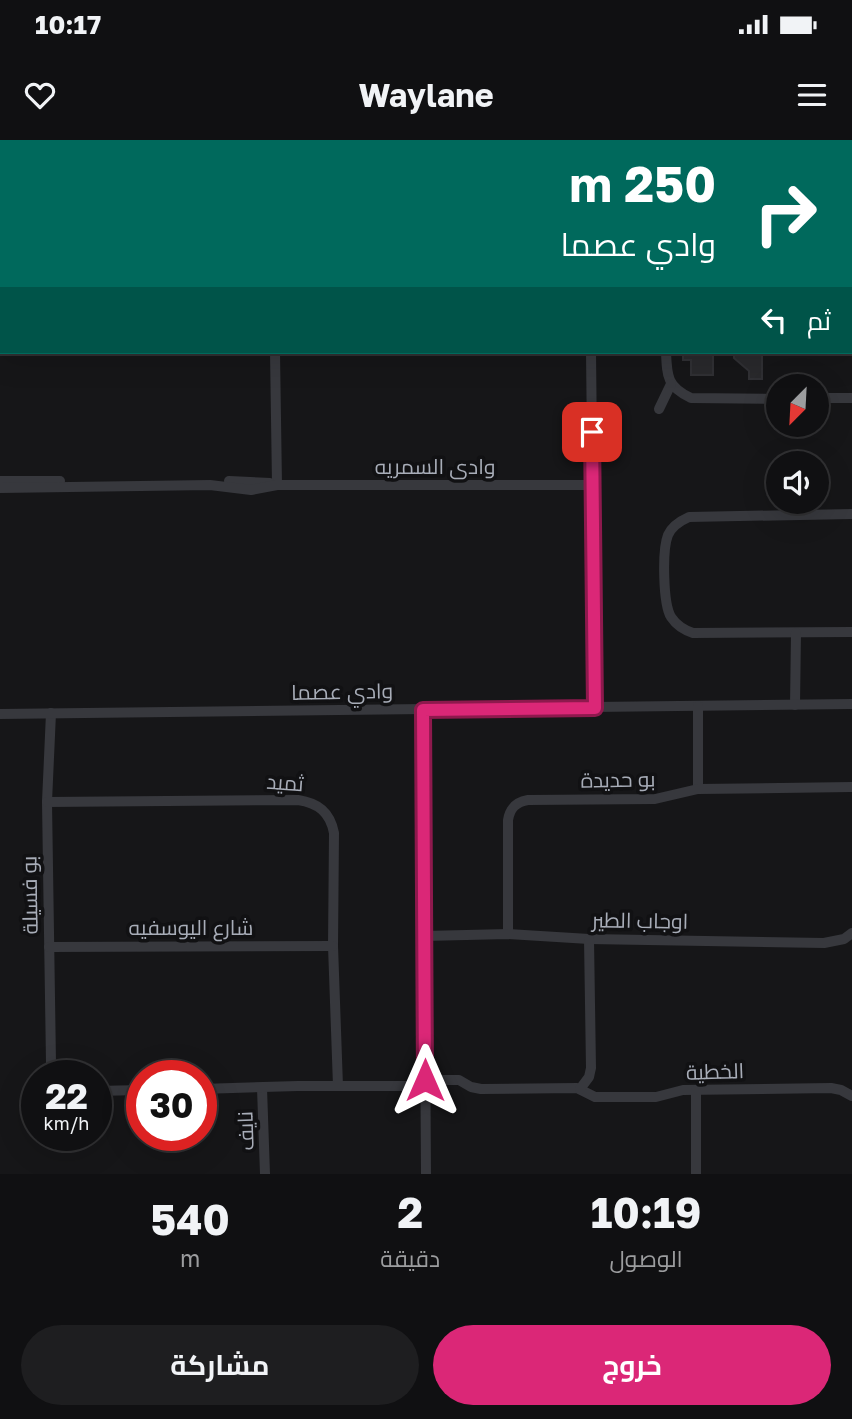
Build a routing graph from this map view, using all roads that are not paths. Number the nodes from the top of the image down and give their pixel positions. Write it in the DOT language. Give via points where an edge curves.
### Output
graph roads {
  1 [pos="275,354"];
  2 [pos="591,354"];
  3 [pos="666,354"];
  4 [pos="671,384"];
  5 [pos="766,398"];
  6 [pos="830,398"];
  7 [pos="852,398"];
  8 [pos="659,409"];
  9 [pos="0,481"];
  10 [pos="277,485"];
  11 [pos="592,485"];
  12 [pos="0,488"];
  13 [pos="852,514"];
  14 [pos="852,632"];
  15 [pos="796,633"];
  16 [pos="852,704"];
  17 [pos="795,705"];
  18 [pos="698,706"];
  19 [pos="595,708"];
  20 [pos="423,710"];
  21 [pos="51,713"];
  22 [pos="0,714"];
  23 [pos="852,787"];
  24 [pos="698,789"];
  25 [pos="47,802"];
  26 [pos="508,933"];
  27 [pos="852,934"];
  28 [pos="424,936"];
  29 [pos="589,939"];
  30 [pos="333,946"];
  31 [pos="49,947"];
  32 [pos="51,1060"];
  33 [pos="425,1083"];
  34 [pos="338,1086"];
  35 [pos="262,1088"];
  36 [pos="217,1089"];
  37 [pos="580,1089"];
  38 [pos="696,1090"];
  39 [pos="852,1096"];
  40 [pos="265,1174"];
  41 [pos="426,1174"];
  42 [pos="696,1174"];
  1 -- 10 [label="street"];
  2 -- 11 [label="street"];
  3 -- 4 [label="street"];
  4 -- 5 [label="street" via="691,398"];
  4 -- 8 [label="street"];
  6 -- 7 [label="street"];
  9 -- 10 [label="street, وادى السمريه" via="202,479"];
  10 -- 11 [label="street, وادى السمريه"];
  10 -- 12 [label="street, وادى السمريه" via="251,490 210,485"];
  11 -- 19 [label="street"];
  13 -- 15 [label="street" via="698,516 680,521 668,535 667,607 676,624 703,634"];
  14 -- 15 [label="street"];
  15 -- 17 [label="street"];
  16 -- 17 [label="street, وادي عصما"];
  17 -- 18 [label="street, وادي عصما"];
  18 -- 19 [label="street, وادي عصما"];
  18 -- 24 [label="street"];
  19 -- 20 [label="street, وادي عصما"];
  20 -- 21 [label="street, وادي عصما"];
  20 -- 28 [label="street"];
  21 -- 22 [label="street, وادي عصما"];
  21 -- 25 [label="street, بو فسيلة"];
  23 -- 24 [label="street, بو حديدة"];
  24 -- 26 [label="street, بو حديدة" via="655,799 528,800 515,805 508,820"];
  25 -- 30 [label="street, ثميد" via="298,800 317,805 328,815 334,833"];
  25 -- 31 [label="street, بو فسيلة"];
  26 -- 28 [label="street, اوجاب الطير"];
  26 -- 29 [label="street, اوجاب الطير"];
  27 -- 29 [label="street, اوجاب الطير" via="824,943"];
  28 -- 33 [label="street"];
  29 -- 37 [label="street" via="592,1068"];
  30 -- 31 [label="street, شارع اليوسفيه"];
  30 -- 34 [label="street, ثميد"];
  31 -- 32 [label="street, بو فسيلة"];
  33 -- 34 [label="street"];
  33 -- 37 [label="street, الخطية" via="459,1080 481,1089"];
  33 -- 41 [label="street"];
  34 -- 35 [label="street"];
  35 -- 36 [label="street"];
  35 -- 40 [label="street, نايف"];
  37 -- 38 [label="street, الخطية" via="595,1097 656,1097"];
  38 -- 39 [label="street, الخطية" via="831,1088"];
  38 -- 42 [label="street"];
}
